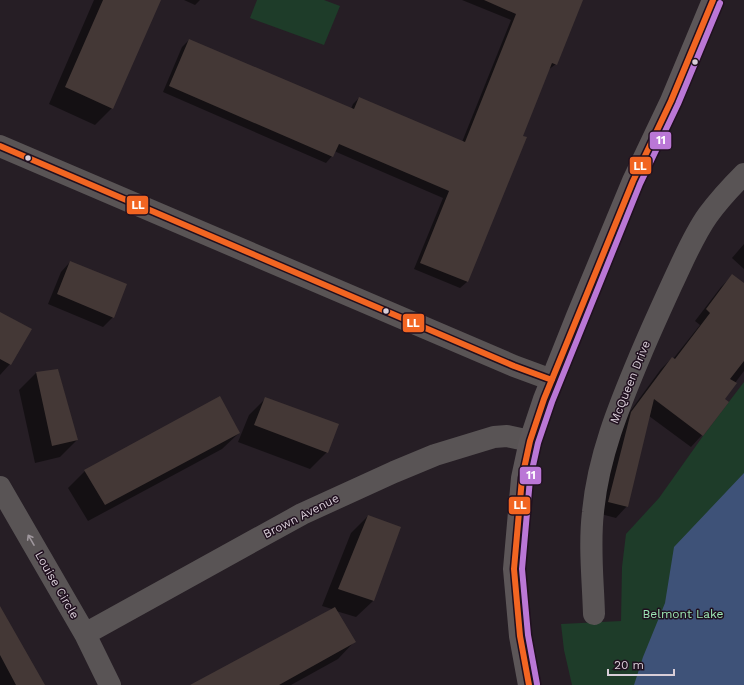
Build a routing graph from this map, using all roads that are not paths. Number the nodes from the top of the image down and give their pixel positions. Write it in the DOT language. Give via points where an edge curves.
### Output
graph roads {
  1 [pos="713,0"];
  2 [pos="0,146"];
  3 [pos="744,174"];
  4 [pos="552,380"];
  5 [pos="530,441"];
  6 [pos="0,487"];
  7 [pos="594,614"];
  8 [pos="85,634"];
  9 [pos="110,685"];
  10 [pos="529,685"];
  1 -- 4 [label="street" via="634,181"];
  2 -- 4 [label="street"];
  3 -- 7 [label="street, McQueen Drive" via="721,198 696,236 663,304 616,414 606,446 593,511 591,538"];
  4 -- 5 [label="street"];
  5 -- 8 [label="street, Brown Avenue" via="506,436 494,437 435,455 394,472 302,514"];
  5 -- 10 [label="street" via="522,478 514,569 520,636"];
  8 -- 6 [label="street, Louise Circle, one-way"];
  8 -- 9 [label="street, Louise Circle"];
}
